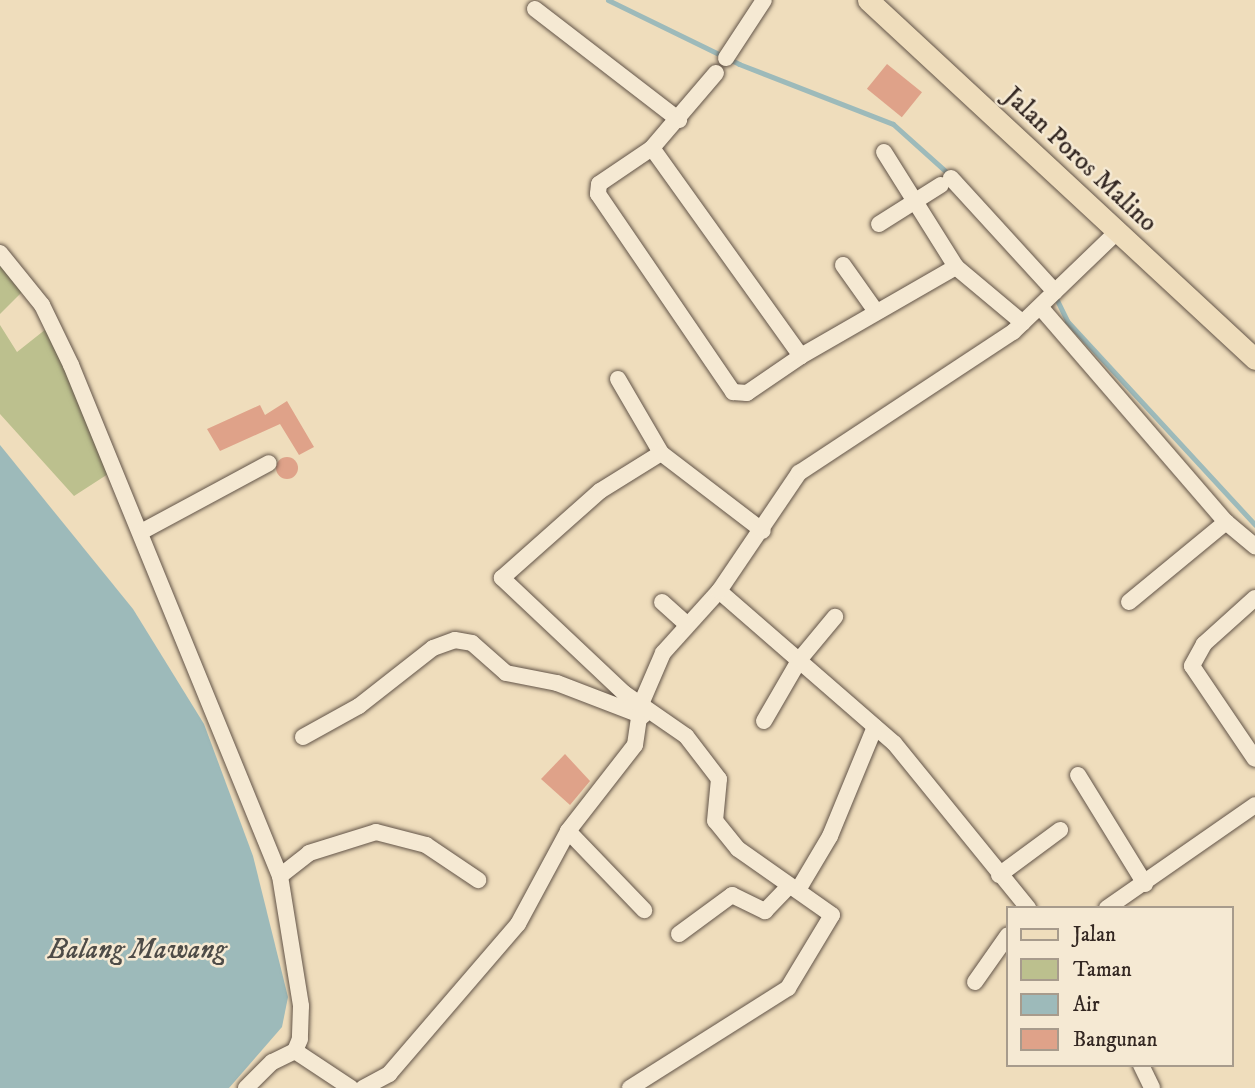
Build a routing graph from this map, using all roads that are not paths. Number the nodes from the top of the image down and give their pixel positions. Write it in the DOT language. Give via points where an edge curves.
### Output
graph roads {
  1 [pos="764,0"];
  2 [pos="869,0"];
  3 [pos="535,9"];
  4 [pos="726,58"];
  5 [pos="716,73"];
  6 [pos="679,120"];
  7 [pos="652,148"];
  8 [pos="884,152"];
  9 [pos="916,201"];
  10 [pos="879,224"];
  11 [pos="1116,233"];
  12 [pos="0,253"];
  13 [pos="843,265"];
  14 [pos="956,267"];
  15 [pos="1050,299"];
  16 [pos="875,310"];
  17 [pos="1023,323"];
  18 [pos="801,356"];
  19 [pos="1255,359"];
  20 [pos="618,379"];
  21 [pos="661,453"];
  22 [pos="269,463"];
  23 [pos="1226,522"];
  24 [pos="764,531"];
  25 [pos="141,532"];
  26 [pos="1255,546"];
  27 [pos="719,591"];
  28 [pos="1255,597"];
  29 [pos="662,601"];
  30 [pos="1129,602"];
  31 [pos="835,617"];
  32 [pos="685,623"];
  33 [pos="800,659"];
  34 [pos="642,710"];
  35 [pos="764,721"];
  36 [pos="875,727"];
  37 [pos="303,737"];
  38 [pos="1255,759"];
  39 [pos="1078,775"];
  40 [pos="1255,805"];
  41 [pos="1060,830"];
  42 [pos="568,831"];
  43 [pos="999,875"];
  44 [pos="280,876"];
  45 [pos="478,880"];
  46 [pos="1145,884"];
  47 [pos="793,888"];
  48 [pos="1026,906"];
  49 [pos="1110,906"];
  50 [pos="644,910"];
  51 [pos="679,934"];
  52 [pos="1006,938"];
  53 [pos="975,982"];
  54 [pos="295,1051"];
  55 [pos="1142,1067"];
  56 [pos="246,1088"];
  57 [pos="351,1088"];
  58 [pos="363,1088"];
  59 [pos="630,1088"];
  60 [pos="1152,1088"];
  1 -- 4 [label="street"];
  2 -- 11 [label="main road, Jalan Poros Malino"];
  3 -- 6 [label="street"];
  5 -- 6 [label="street"];
  6 -- 7 [label="street"];
  7 -- 18 [label="street"];
  7 -- 18 [label="street" via="605,179 598,194 724,381 743,395"];
  8 -- 9 [label="street"];
  9 -- 10 [label="street"];
  9 -- 14 [label="street"];
  9 -- 15 [label="street" via="946,181"];
  11 -- 15 [label="street"];
  11 -- 19 [label="main road, Jalan Poros Malino"];
  12 -- 25 [label="street" via="42,305"];
  13 -- 16 [label="street"];
  14 -- 16 [label="street"];
  14 -- 17 [label="street"];
  15 -- 17 [label="street"];
  15 -- 23 [label="street"];
  16 -- 18 [label="street"];
  17 -- 24 [label="street" via="799,473"];
  20 -- 21 [label="street"];
  21 -- 24 [label="street"];
  21 -- 34 [label="street" via="600,491 502,578"];
  22 -- 25 [label="street"];
  23 -- 26 [label="street"];
  23 -- 30 [label="street"];
  24 -- 27 [label="street"];
  25 -- 44 [label="street"];
  27 -- 32 [label="street"];
  27 -- 33 [label="street"];
  28 -- 38 [label="street" via="1204,644 1192,666"];
  29 -- 32 [label="street"];
  31 -- 33 [label="street"];
  32 -- 34 [label="street" via="663,653"];
  33 -- 35 [label="street"];
  33 -- 36 [label="street"];
  34 -- 37 [label="street" via="506,673 472,643 455,640 433,648 359,706"];
  34 -- 42 [label="street" via="627,759"];
  34 -- 47 [label="street" via="686,736 719,779 719,829"];
  36 -- 43 [label="street" via="938,793"];
  36 -- 47 [label="street" via="830,836"];
  39 -- 46 [label="street"];
  40 -- 46 [label="street"];
  41 -- 43 [label="street"];
  42 -- 50 [label="street"];
  42 -- 58 [label="street" via="492,960 389,1074"];
  43 -- 48 [label="street"];
  44 -- 45 [label="street" via="309,853 376,832 426,845"];
  44 -- 54 [label="street" via="301,1006"];
  46 -- 49 [label="street"];
  47 -- 51 [label="street" via="765,911 732,895"];
  47 -- 59 [label="street" via="833,922 796,979 774,999"];
  52 -- 53 [label="street"];
  54 -- 56 [label="street" via="283,1053"];
  54 -- 57 [label="street"];
  55 -- 60 [label="street"];
}
